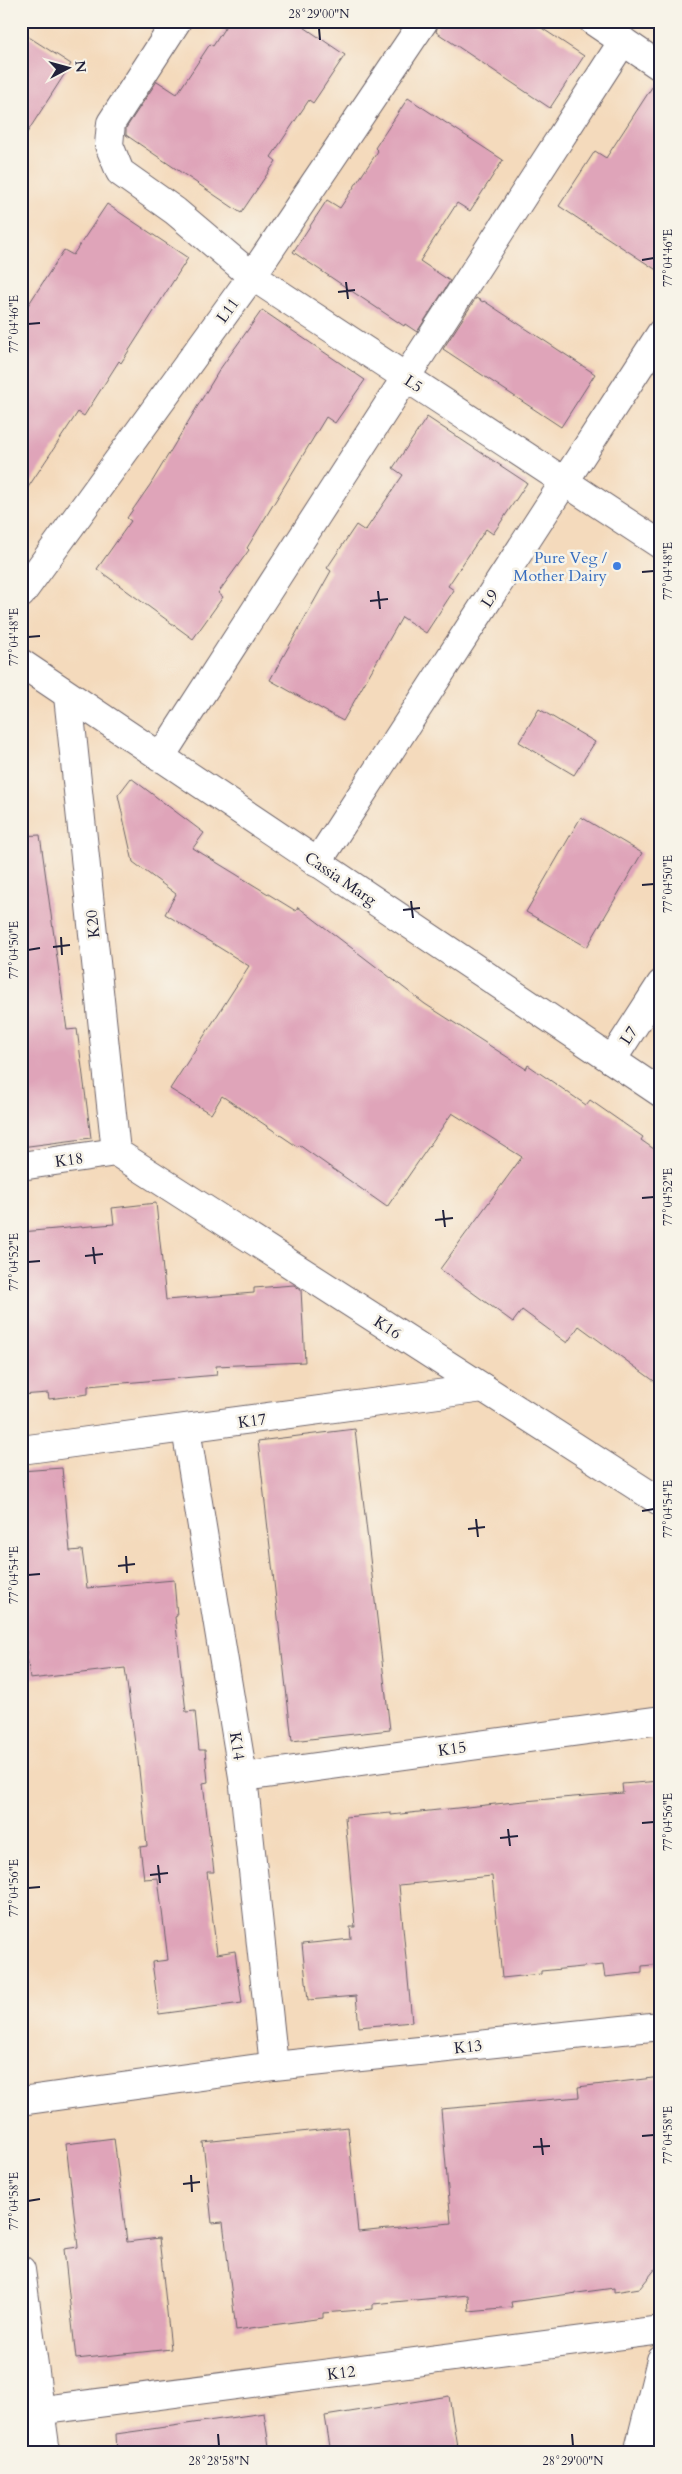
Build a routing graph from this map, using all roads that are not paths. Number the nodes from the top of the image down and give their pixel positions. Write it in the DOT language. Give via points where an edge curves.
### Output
graph roads {
  1 [pos="177,21"];
  2 [pos="424,21"];
  3 [pos="593,21"];
  4 [pos="623,41"];
  5 [pos="661,67"];
  6 [pos="252,276"];
  7 [pos="661,333"];
  8 [pos="405,377"];
  9 [pos="565,482"];
  10 [pos="661,544"];
  11 [pos="21,594"];
  12 [pos="21,663"];
  13 [pos="68,696"];
  14 [pos="160,758"];
  15 [pos="317,863"];
  16 [pos="661,984"];
  17 [pos="612,1060"];
  18 [pos="661,1093"];
  19 [pos="116,1152"];
  20 [pos="21,1166"];
  21 [pos="483,1388"];
  22 [pos="186,1429"];
  23 [pos="21,1450"];
  24 [pos="661,1502"];
  25 [pos="661,1720"];
  26 [pos="243,1777"];
  27 [pos="661,2026"];
  28 [pos="274,2066"];
  29 [pos="21,2102"];
  30 [pos="21,2270"];
  31 [pos="661,2330"];
  32 [pos="661,2360"];
  33 [pos="31,2412"];
  34 [pos="46,2453"];
  35 [pos="638,2453"];
  1 -- 6 [label="street, L5" via="112,123 109,146 120,172 175,211"];
  2 -- 6 [label="street, L11"];
  3 -- 4 [label="street"];
  4 -- 5 [label="street"];
  4 -- 8 [label="street"];
  6 -- 8 [label="street, L5"];
  6 -- 11 [label="street, L11"];
  7 -- 9 [label="street, L9"];
  8 -- 9 [label="street, L5"];
  8 -- 14 [label="street"];
  9 -- 10 [label="street, L5"];
  9 -- 15 [label="street, L9"];
  12 -- 13 [label="street, Cassia Marg"];
  13 -- 14 [label="street, Cassia Marg"];
  13 -- 19 [label="street, K20"];
  14 -- 15 [label="street, Cassia Marg"];
  15 -- 17 [label="street, Cassia Marg"];
  16 -- 17 [label="street, L7"];
  17 -- 18 [label="street, Cassia Marg"];
  19 -- 20 [label="street, K18"];
  19 -- 21 [label="street, K16"];
  21 -- 22 [label="street, K17"];
  21 -- 24 [label="street, K16"];
  22 -- 23 [label="street, K17"];
  22 -- 26 [label="street, K14"];
  25 -- 26 [label="street, K15"];
  26 -- 28 [label="street, K14"];
  27 -- 28 [label="street, K13"];
  28 -- 29 [label="street, K13"];
  30 -- 33 [label="street"];
  31 -- 33 [label="street, K12"];
  32 -- 35 [label="street"];
  33 -- 34 [label="street"];
}
